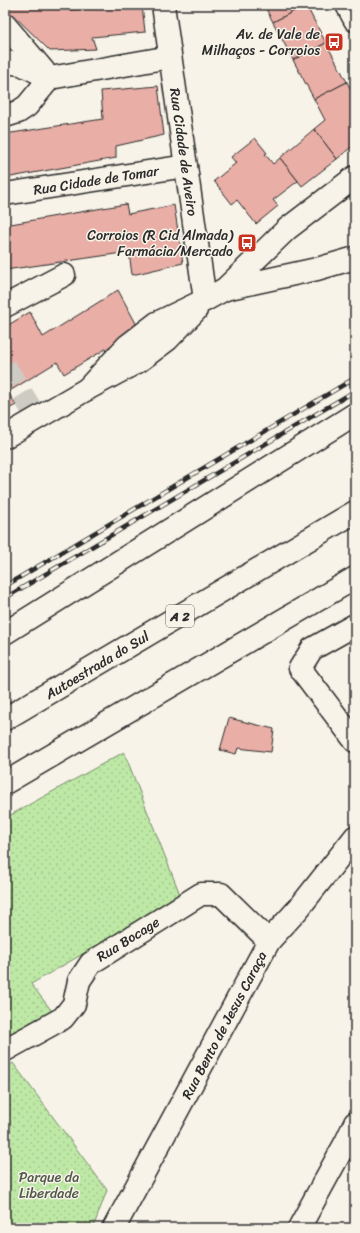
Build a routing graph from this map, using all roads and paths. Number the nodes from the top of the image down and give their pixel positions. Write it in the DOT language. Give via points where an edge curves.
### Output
graph roads {
  1 [pos="163,5"];
  2 [pos="348,5"];
  3 [pos="355,20"];
  4 [pos="5,25"];
  5 [pos="170,57"];
  6 [pos="5,62"];
  7 [pos="50,78"];
  8 [pos="5,116"];
  9 [pos="186,166"];
  10 [pos="355,177"];
  11 [pos="5,194"];
  12 [pos="355,258"];
  13 [pos="64,275"];
  14 [pos="225,289"];
  15 [pos="205,300"];
  16 [pos="5,306"];
  17 [pos="355,414"];
  18 [pos="5,437"];
  19 [pos="355,512"];
  20 [pos="355,578"];
  21 [pos="355,625"];
  22 [pos="5,633"];
  23 [pos="5,719"];
  24 [pos="355,741"];
  25 [pos="5,784"];
  26 [pos="355,837"];
  27 [pos="270,941"];
  28 [pos="5,1050"];
  29 [pos="355,1123"];
  30 [pos="114,1228"];
  31 [pos="299,1228"];
  1 -- 5 [label="main road, Rua Cidade de Aveiro"];
  2 -- 3 [label="main road"];
  4 -- 7 [label="main road"];
  5 -- 7 [label="main road"];
  5 -- 9 [label="main road, Rua Cidade de Aveiro"];
  6 -- 7 [label="main road" via="21,64"];
  7 -- 8 [label="main road" via="28,106"];
  9 -- 11 [label="main road, Rua Cidade de Tomar"];
  9 -- 15 [label="main road, Rua Cidade de Aveiro"];
  10 -- 14 [label="main road" via="286,229"];
  12 -- 14 [label="main road"];
  13 -- 16 [label="main road"];
  14 -- 15 [label="main road"];
  15 -- 18 [label="main road" via="157,323 127,346 87,389"];
  17 -- 22 [label="main road"];
  19 -- 23 [label="main road, Autoestrada do Sul / A 2"];
  20 -- 25 [label="main road"];
  21 -- 24 [label="main road" via="312,649 300,668"];
  26 -- 27 [label="main road, Rua Bento de Jesus Caraça"];
  27 -- 28 [label="main road, Rua Bocage" via="221,894 201,894 91,963 79,981 74,1004 63,1018"];
  27 -- 30 [label="main road, Rua Bento de Jesus Caraça"];
  29 -- 31 [label="main road"];
}
